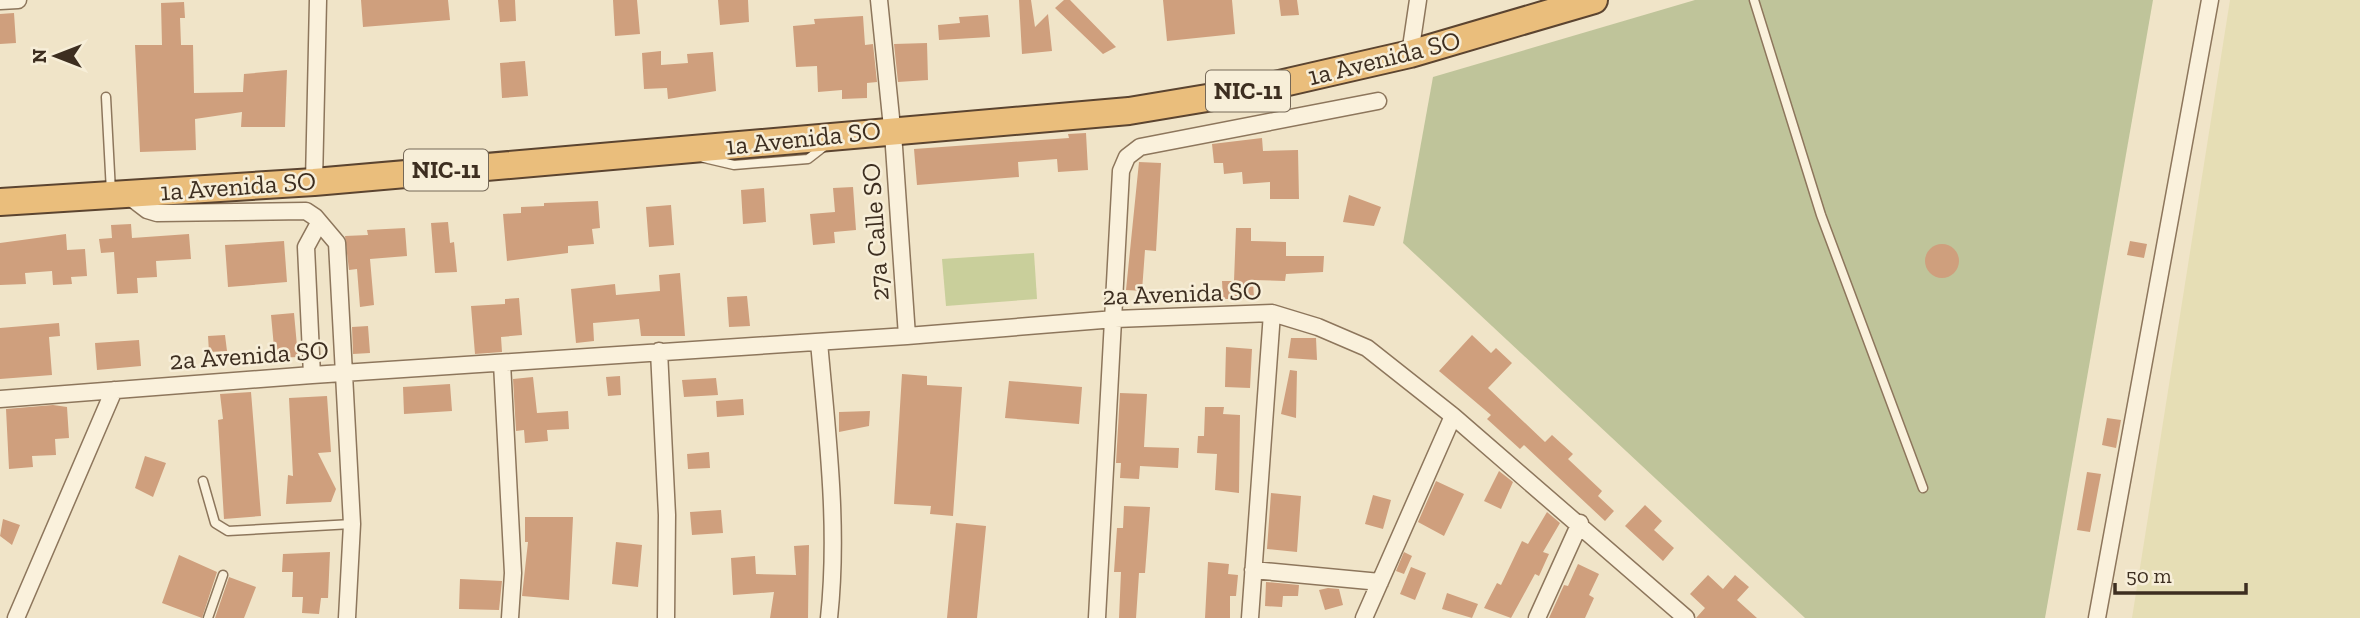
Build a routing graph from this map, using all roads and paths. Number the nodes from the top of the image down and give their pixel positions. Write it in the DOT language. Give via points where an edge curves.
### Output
graph roads {
  1 [pos="18,0"];
  2 [pos="318,0"];
  3 [pos="879,0"];
  4 [pos="1418,0"];
  5 [pos="1594,0"];
  6 [pos="1754,0"];
  7 [pos="2210,0"];
  8 [pos="0,1"];
  9 [pos="1410,54"];
  10 [pos="106,97"];
  11 [pos="1378,101"];
  12 [pos="892,129"];
  13 [pos="314,182"];
  14 [pos="119,195"];
  15 [pos="0,202"];
  16 [pos="319,223"];
  17 [pos="1272,313"];
  18 [pos="1115,318"];
  19 [pos="907,336"];
  20 [pos="818,342"];
  21 [pos="659,351"];
  22 [pos="502,363"];
  23 [pos="343,373"];
  24 [pos="312,375"];
  25 [pos="114,390"];
  26 [pos="0,399"];
  27 [pos="1453,416"];
  28 [pos="203,481"];
  29 [pos="1923,488"];
  30 [pos="1580,523"];
  31 [pos="352,524"];
  32 [pos="1253,570"];
  33 [pos="223,575"];
  34 [pos="1380,582"];
  35 [pos="16,618"];
  36 [pos="208,618"];
  37 [pos="347,618"];
  38 [pos="510,618"];
  39 [pos="666,618"];
  40 [pos="828,618"];
  41 [pos="1097,618"];
  42 [pos="1250,618"];
  43 [pos="1364,618"];
  44 [pos="1537,618"];
  45 [pos="1686,618"];
  46 [pos="2098,618"];
  1 -- 8 [label="street"];
  2 -- 13 [label="street"];
  3 -- 12 [label="street, 27a Calle SO"];
  4 -- 9 [label="street"];
  5 -- 9 [label="highway, 1a Avenida SO / NIC-11"];
  6 -- 29 [label="lane" via="1821,215"];
  7 -- 46 [label="street"];
  9 -- 12 [label="highway, 1a Avenida SO / NIC-11" via="1249,91 1129,111"];
  10 -- 14 [label="lane"];
  11 -- 18 [label="street" via="1139,147 1127,157 1121,171"];
  12 -- 13 [label="highway, 1a Avenida SO / NIC-11"];
  12 -- 19 [label="street, 27a Calle SO"];
  13 -- 14 [label="highway, 1a Avenida SO / NIC-11"];
  14 -- 15 [label="highway, 1a Avenida SO / NIC-11"];
  14 -- 16 [label="street" via="157,213 306,211"];
  16 -- 23 [label="street" via="337,243"];
  16 -- 24 [label="street" via="306,247"];
  17 -- 18 [label="street, 2a Avenida SO"];
  17 -- 27 [label="street, 2a Avenida SO" via="1367,348"];
  17 -- 32 [label="street"];
  18 -- 19 [label="street, 2a Avenida SO"];
  18 -- 41 [label="street"];
  19 -- 20 [label="street, 2a Avenida SO"];
  20 -- 21 [label="street, 2a Avenida SO"];
  20 -- 40 [label="street" via="830,474"];
  21 -- 22 [label="street, 2a Avenida SO"];
  21 -- 39 [label="street"];
  22 -- 23 [label="street, 2a Avenida SO"];
  22 -- 38 [label="street" via="513,573"];
  23 -- 24 [label="street, 2a Avenida SO"];
  23 -- 31 [label="street"];
  24 -- 25 [label="street, 2a Avenida SO"];
  25 -- 26 [label="street, 2a Avenida SO"];
  25 -- 35 [label="street"];
  27 -- 30 [label="street, 2a Avenida SO"];
  27 -- 34 [label="street"];
  28 -- 31 [label="lane" via="215,523 228,531"];
  30 -- 44 [label="street"];
  30 -- 45 [label="street, 2a Avenida SO"];
  31 -- 37 [label="street"];
  32 -- 34 [label="street"];
  32 -- 42 [label="street"];
  33 -- 36 [label="lane"];
  34 -- 43 [label="street"];
}
